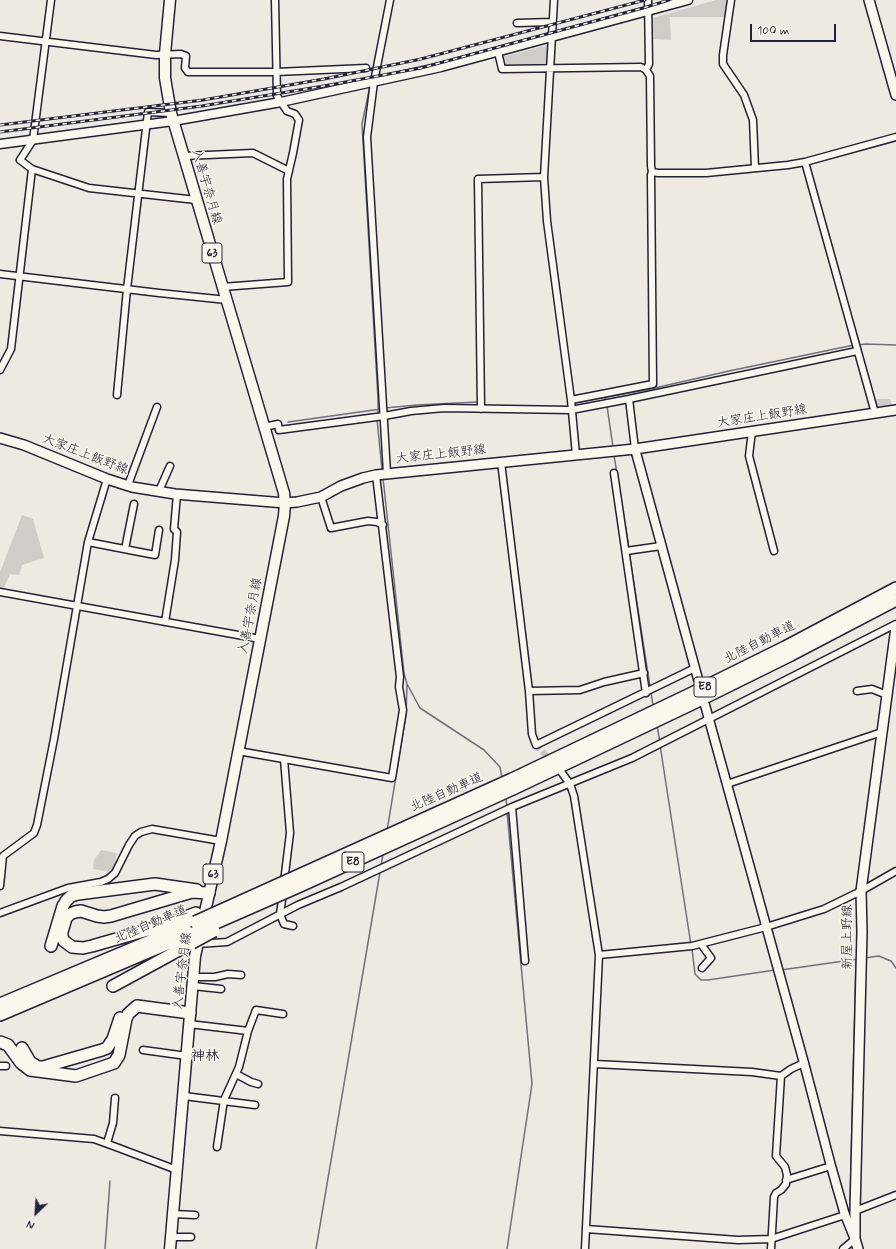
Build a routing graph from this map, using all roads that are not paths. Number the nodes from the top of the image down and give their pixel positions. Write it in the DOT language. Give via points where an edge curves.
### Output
graph roads {
  1 [pos="51,0"];
  2 [pos="170,0"];
  3 [pos="275,0"];
  4 [pos="390,0"];
  5 [pos="554,0"];
  6 [pos="648,0"];
  7 [pos="688,0"];
  8 [pos="731,0"];
  9 [pos="869,0"];
  10 [pos="648,12"];
  11 [pos="552,22"];
  12 [pos="517,23"];
  13 [pos="0,36"];
  14 [pos="551,38"];
  15 [pos="46,41"];
  16 [pos="498,52"];
  17 [pos="165,54"];
  18 [pos="366,68"];
  19 [pos="549,68"];
  20 [pos="646,70"];
  21 [pos="276,72"];
  22 [pos="374,82"];
  23 [pos="896,95"];
  24 [pos="281,102"];
  25 [pos="172,117"];
  26 [pos="147,124"];
  27 [pos="896,137"];
  28 [pos="33,140"];
  29 [pos="0,144"];
  30 [pos="184,156"];
  31 [pos="805,162"];
  32 [pos="755,168"];
  33 [pos="32,169"];
  34 [pos="289,171"];
  35 [pos="652,172"];
  36 [pos="544,177"];
  37 [pos="139,193"];
  38 [pos="196,200"];
  39 [pos="0,274"];
  40 [pos="20,276"];
  41 [pos="222,287"];
  42 [pos="128,289"];
  43 [pos="227,300"];
  44 [pos="857,351"];
  45 [pos="0,370"];
  46 [pos="117,395"];
  47 [pos="629,399"];
  48 [pos="571,400"];
  49 [pos="157,407"];
  50 [pos="481,409"];
  51 [pos="571,410"];
  52 [pos="896,410"];
  53 [pos="875,413"];
  54 [pos="384,416"];
  55 [pos="264,427"];
  56 [pos="752,431"];
  57 [pos="0,438"];
  58 [pos="635,449"];
  59 [pos="576,455"];
  60 [pos="501,462"];
  61 [pos="170,466"];
  62 [pos="387,474"];
  63 [pos="614,474"];
  64 [pos="376,475"];
  65 [pos="107,479"];
  66 [pos="128,485"];
  67 [pos="160,491"];
  68 [pos="177,494"];
  69 [pos="321,497"];
  70 [pos="285,503"];
  71 [pos="134,504"];
  72 [pos="383,525"];
  73 [pos="159,530"];
  74 [pos="88,542"];
  75 [pos="661,546"];
  76 [pos="125,549"];
  77 [pos="626,551"];
  78 [pos="774,551"];
  79 [pos="896,588"];
  80 [pos="0,592"];
  81 [pos="896,600"];
  82 [pos="76,606"];
  83 [pos="165,622"];
  84 [pos="896,624"];
  85 [pos="896,627"];
  86 [pos="260,639"];
  87 [pos="893,665"];
  88 [pos="695,668"];
  89 [pos="644,673"];
  90 [pos="698,679"];
  91 [pos="529,691"];
  92 [pos="857,691"];
  93 [pos="646,692"];
  94 [pos="887,695"];
  95 [pos="705,705"];
  96 [pos="709,720"];
  97 [pos="882,732"];
  98 [pos="238,751"];
  99 [pos="284,759"];
  100 [pos="562,774"];
  101 [pos="512,784"];
  102 [pos="570,784"];
  103 [pos="727,784"];
  104 [pos="512,807"];
  105 [pos="221,841"];
  106 [pos="896,871"];
  107 [pos="0,886"];
  108 [pos="861,891"];
  109 [pos="209,893"];
  110 [pos="0,913"];
  111 [pos="280,914"];
  112 [pos="195,918"];
  113 [pos="293,926"];
  114 [pos="766,927"];
  115 [pos="194,940"];
  116 [pos="701,944"];
  117 [pos="46,945"];
  118 [pos="599,955"];
  119 [pos="525,961"];
  120 [pos="702,968"];
  121 [pos="241,974"];
  122 [pos="193,982"];
  123 [pos="113,986"];
  124 [pos="221,989"];
  125 [pos="0,1004"];
  126 [pos="190,1013"];
  127 [pos="283,1014"];
  128 [pos="0,1015"];
  129 [pos="189,1024"];
  130 [pos="248,1031"];
  131 [pos="0,1042"];
  132 [pos="26,1047"];
  133 [pos="143,1050"];
  134 [pos="187,1056"];
  135 [pos="804,1063"];
  136 [pos="595,1064"];
  137 [pos="236,1074"];
  138 [pos="781,1076"];
  139 [pos="258,1084"];
  140 [pos="184,1096"];
  141 [pos="114,1098"];
  142 [pos="224,1100"];
  143 [pos="255,1105"];
  144 [pos="0,1131"];
  145 [pos="107,1144"];
  146 [pos="217,1146"];
  147 [pos="831,1166"];
  148 [pos="177,1170"];
  149 [pos="786,1180"];
  150 [pos="896,1195"];
  151 [pos="855,1211"];
  152 [pos="173,1214"];
  153 [pos="195,1215"];
  154 [pos="845,1215"];
  155 [pos="586,1229"];
  156 [pos="171,1237"];
  157 [pos="191,1237"];
  158 [pos="772,1239"];
  159 [pos="855,1239"];
  160 [pos="170,1249"];
  161 [pos="585,1249"];
  162 [pos="771,1249"];
  163 [pos="843,1249"];
  164 [pos="858,1249"];
  1 -- 15 [label="street"];
  2 -- 17 [label="main road, 入善宇奈月線 / 63"];
  3 -- 21 [label="street"];
  4 -- 22 [label="street"];
  5 -- 11 [label="street"];
  6 -- 10 [label="street"];
  7 -- 10 [label="street"];
  8 -- 32 [label="street" via="724,64 744,95 753,120"];
  9 -- 23 [label="main road"];
  10 -- 14 [label="street"];
  10 -- 20 [label="street" via="649,64"];
  11 -- 12 [label="street"];
  11 -- 14 [label="street"];
  13 -- 15 [label="street"];
  14 -- 16 [label="street"];
  14 -- 19 [label="street"];
  15 -- 17 [label="street"];
  15 -- 28 [label="street"];
  16 -- 19 [label="street" via="502,69"];
  16 -- 22 [label="street"];
  17 -- 21 [label="street" via="186,56 185,68 188,72"];
  17 -- 25 [label="main road, 入善宇奈月線 / 63" via="165,78"];
  18 -- 21 [label="street"];
  19 -- 20 [label="street" via="641,67"];
  19 -- 36 [label="street"];
  20 -- 35 [label="street" via="650,76"];
  21 -- 24 [label="street" via="277,96"];
  22 -- 24 [label="street"];
  22 -- 54 [label="street" via="367,137"];
  24 -- 25 [label="street"];
  24 -- 34 [label="street" via="287,111 295,114 299,120"];
  25 -- 26 [label="street"];
  25 -- 30 [label="main road, 入善宇奈月線 / 63"];
  26 -- 28 [label="street"];
  26 -- 37 [label="street"];
  27 -- 31 [label="street"];
  28 -- 29 [label="street"];
  28 -- 33 [label="street" via="20,160"];
  30 -- 34 [label="street" via="253,153"];
  30 -- 38 [label="main road, 入善宇奈月線 / 63"];
  31 -- 32 [label="street"];
  31 -- 44 [label="street"];
  32 -- 35 [label="street" via="706,173"];
  33 -- 37 [label="street" via="89,188"];
  33 -- 40 [label="street"];
  34 -- 41 [label="street" via="288,282"];
  35 -- 48 [label="street" via="653,384"];
  36 -- 48 [label="street" via="548,228"];
  36 -- 50 [label="street" via="478,179"];
  37 -- 38 [label="street"];
  37 -- 42 [label="street"];
  38 -- 41 [label="main road, 入善宇奈月線 / 63"];
  39 -- 40 [label="street"];
  40 -- 42 [label="street"];
  40 -- 45 [label="street" via="11,350"];
  41 -- 43 [label="main road, 入善宇奈月線 / 63"];
  42 -- 43 [label="street"];
  42 -- 46 [label="street"];
  43 -- 55 [label="main road, 入善宇奈月線 / 63"];
  44 -- 47 [label="street"];
  44 -- 53 [label="street"];
  47 -- 51 [label="street"];
  47 -- 58 [label="street"];
  48 -- 51 [label="street"];
  49 -- 66 [label="street"];
  50 -- 51 [label="street"];
  50 -- 54 [label="street" via="438,409"];
  51 -- 59 [label="street"];
  52 -- 53 [label="main road, 大家庄上飯野線"];
  53 -- 56 [label="main road, 大家庄上飯野線"];
  54 -- 55 [label="street" via="279,430 278,424"];
  54 -- 62 [label="street"];
  55 -- 70 [label="main road, 入善宇奈月線 / 63"];
  56 -- 58 [label="main road, 大家庄上飯野線"];
  56 -- 78 [label="street" via="749,456"];
  57 -- 65 [label="main road, 大家庄上飯野線" via="24,445"];
  58 -- 59 [label="main road, 大家庄上飯野線"];
  58 -- 75 [label="street"];
  59 -- 60 [label="main road, 大家庄上飯野線"];
  60 -- 62 [label="main road, 大家庄上飯野線"];
  60 -- 91 [label="street"];
  61 -- 67 [label="street"];
  62 -- 64 [label="main road, 大家庄上飯野線"];
  63 -- 77 [label="street"];
  64 -- 69 [label="main road, 大家庄上飯野線" via="363,478"];
  64 -- 72 [label="street"];
  65 -- 66 [label="main road, 大家庄上飯野線"];
  65 -- 74 [label="street"];
  66 -- 67 [label="main road, 大家庄上飯野線"];
  67 -- 68 [label="main road, 大家庄上飯野線"];
  68 -- 70 [label="main road, 大家庄上飯野線"];
  68 -- 83 [label="street" via="175,560"];
  69 -- 70 [label="main road, 大家庄上飯野線"];
  69 -- 72 [label="street" via="331,528 368,521"];
  70 -- 86 [label="main road, 入善宇奈月線 / 63"];
  71 -- 76 [label="street"];
  72 -- 99 [label="street" via="403,710 392,778"];
  73 -- 76 [label="street" via="155,555"];
  74 -- 76 [label="street"];
  74 -- 82 [label="street"];
  75 -- 77 [label="street"];
  75 -- 88 [label="street"];
  77 -- 89 [label="street"];
  79 -- 101 [label="highway, 北陸自動車道 / E8" via="785,647"];
  80 -- 82 [label="street"];
  81 -- 101 [label="highway, 北陸自動車道 / E8" via="692,704"];
  82 -- 83 [label="street"];
  82 -- 107 [label="street" via="37,825 34,833 3,856"];
  83 -- 86 [label="street"];
  84 -- 96 [label="street"];
  85 -- 87 [label="main road, 新屋上野線"];
  86 -- 98 [label="main road, 入善宇奈月線 / 63"];
  87 -- 94 [label="main road, 新屋上野線"];
  88 -- 90 [label="street"];
  88 -- 93 [label="street"];
  89 -- 91 [label="street" via="580,690"];
  89 -- 93 [label="street"];
  91 -- 93 [label="street" via="532,734 536,745"];
  92 -- 94 [label="street" via="872,689"];
  94 -- 97 [label="main road, 新屋上野線"];
  95 -- 96 [label="street"];
  96 -- 102 [label="street" via="632,758"];
  96 -- 103 [label="street"];
  97 -- 103 [label="street"];
  97 -- 108 [label="main road, 新屋上野線"];
  98 -- 99 [label="street"];
  98 -- 105 [label="main road, 入善宇奈月線 / 63"];
  99 -- 111 [label="street" via="290,833"];
  100 -- 102 [label="street"];
  101 -- 112 [label="highway, 北陸自動車道 / E8, bridge"];
  101 -- 115 [label="highway, 北陸自動車道 / E8, bridge"];
  102 -- 104 [label="street"];
  102 -- 118 [label="street"];
  103 -- 114 [label="street"];
  104 -- 111 [label="street"];
  104 -- 119 [label="street"];
  105 -- 109 [label="main road, 入善宇奈月線 / 63"];
  105 -- 110 [label="street" via="152,829 141,832 135,836 115,873 108,879 68,888"];
  106 -- 108 [label="street"];
  108 -- 114 [label="street" via="824,908"];
  108 -- 151 [label="main road, 新屋上野線"];
  109 -- 112 [label="highway" via="192,892 112,916 75,912 66,918 62,937 72,947 83,948"];
  109 -- 115 [label="main road, 入善宇奈月線 / 63"];
  109 -- 117 [label="highway" via="155,884 71,896 63,906 54,935"];
  111 -- 113 [label="street" via="284,924"];
  111 -- 115 [label="street" via="227,942"];
  112 -- 125 [label="highway, 北陸自動車道 / E8"];
  114 -- 116 [label="street"];
  114 -- 135 [label="street"];
  115 -- 122 [label="main road, 入善宇奈月線 / 63"];
  115 -- 123 [label="highway"];
  115 -- 128 [label="highway, 北陸自動車道 / E8"];
  116 -- 118 [label="street"];
  116 -- 120 [label="street" via="711,958"];
  118 -- 136 [label="street"];
  121 -- 122 [label="street" via="228,974"];
  122 -- 124 [label="street"];
  122 -- 126 [label="main road, 入善宇奈月線 / 63"];
  126 -- 129 [label="main road, 入善宇奈月線 / 63"];
  126 -- 131 [label="highway" via="137,1006 128,1014 119,1055 114,1063 76,1076 30,1070 8,1046"];
  126 -- 132 [label="highway" via="144,1002 132,1004 123,1011 107,1048 43,1067 34,1065 27,1059"];
  127 -- 130 [label="street" via="256,1010"];
  129 -- 130 [label="street"];
  129 -- 134 [label="main road, 入善宇奈月線 / 63"];
  130 -- 137 [label="street"];
  133 -- 134 [label="street"];
  134 -- 140 [label="main road, 入善宇奈月線 / 63"];
  135 -- 138 [label="street"];
  135 -- 147 [label="street"];
  136 -- 138 [label="street" via="752,1072"];
  136 -- 155 [label="street"];
  137 -- 139 [label="street"];
  137 -- 142 [label="street"];
  138 -- 149 [label="street" via="776,1156 785,1167"];
  140 -- 142 [label="street"];
  140 -- 148 [label="main road, 入善宇奈月線 / 63"];
  141 -- 145 [label="street" via="113,1123"];
  142 -- 143 [label="street"];
  142 -- 146 [label="street"];
  144 -- 145 [label="street" via="94,1139"];
  145 -- 148 [label="street"];
  147 -- 149 [label="street"];
  147 -- 154 [label="street"];
  148 -- 152 [label="main road, 入善宇奈月線 / 63"];
  149 -- 158 [label="street" via="786,1184 774,1197"];
  150 -- 151 [label="street"];
  151 -- 159 [label="main road, 新屋上野線"];
  152 -- 153 [label="street"];
  152 -- 156 [label="main road, 入善宇奈月線 / 63"];
  154 -- 158 [label="street"];
  154 -- 159 [label="street"];
  155 -- 158 [label="street" via="738,1240"];
  155 -- 161 [label="street"];
  156 -- 157 [label="street"];
  156 -- 160 [label="main road, 入善宇奈月線 / 63"];
  158 -- 162 [label="street"];
  159 -- 163 [label="street"];
  159 -- 164 [label="main road, 新屋上野線"];
}
